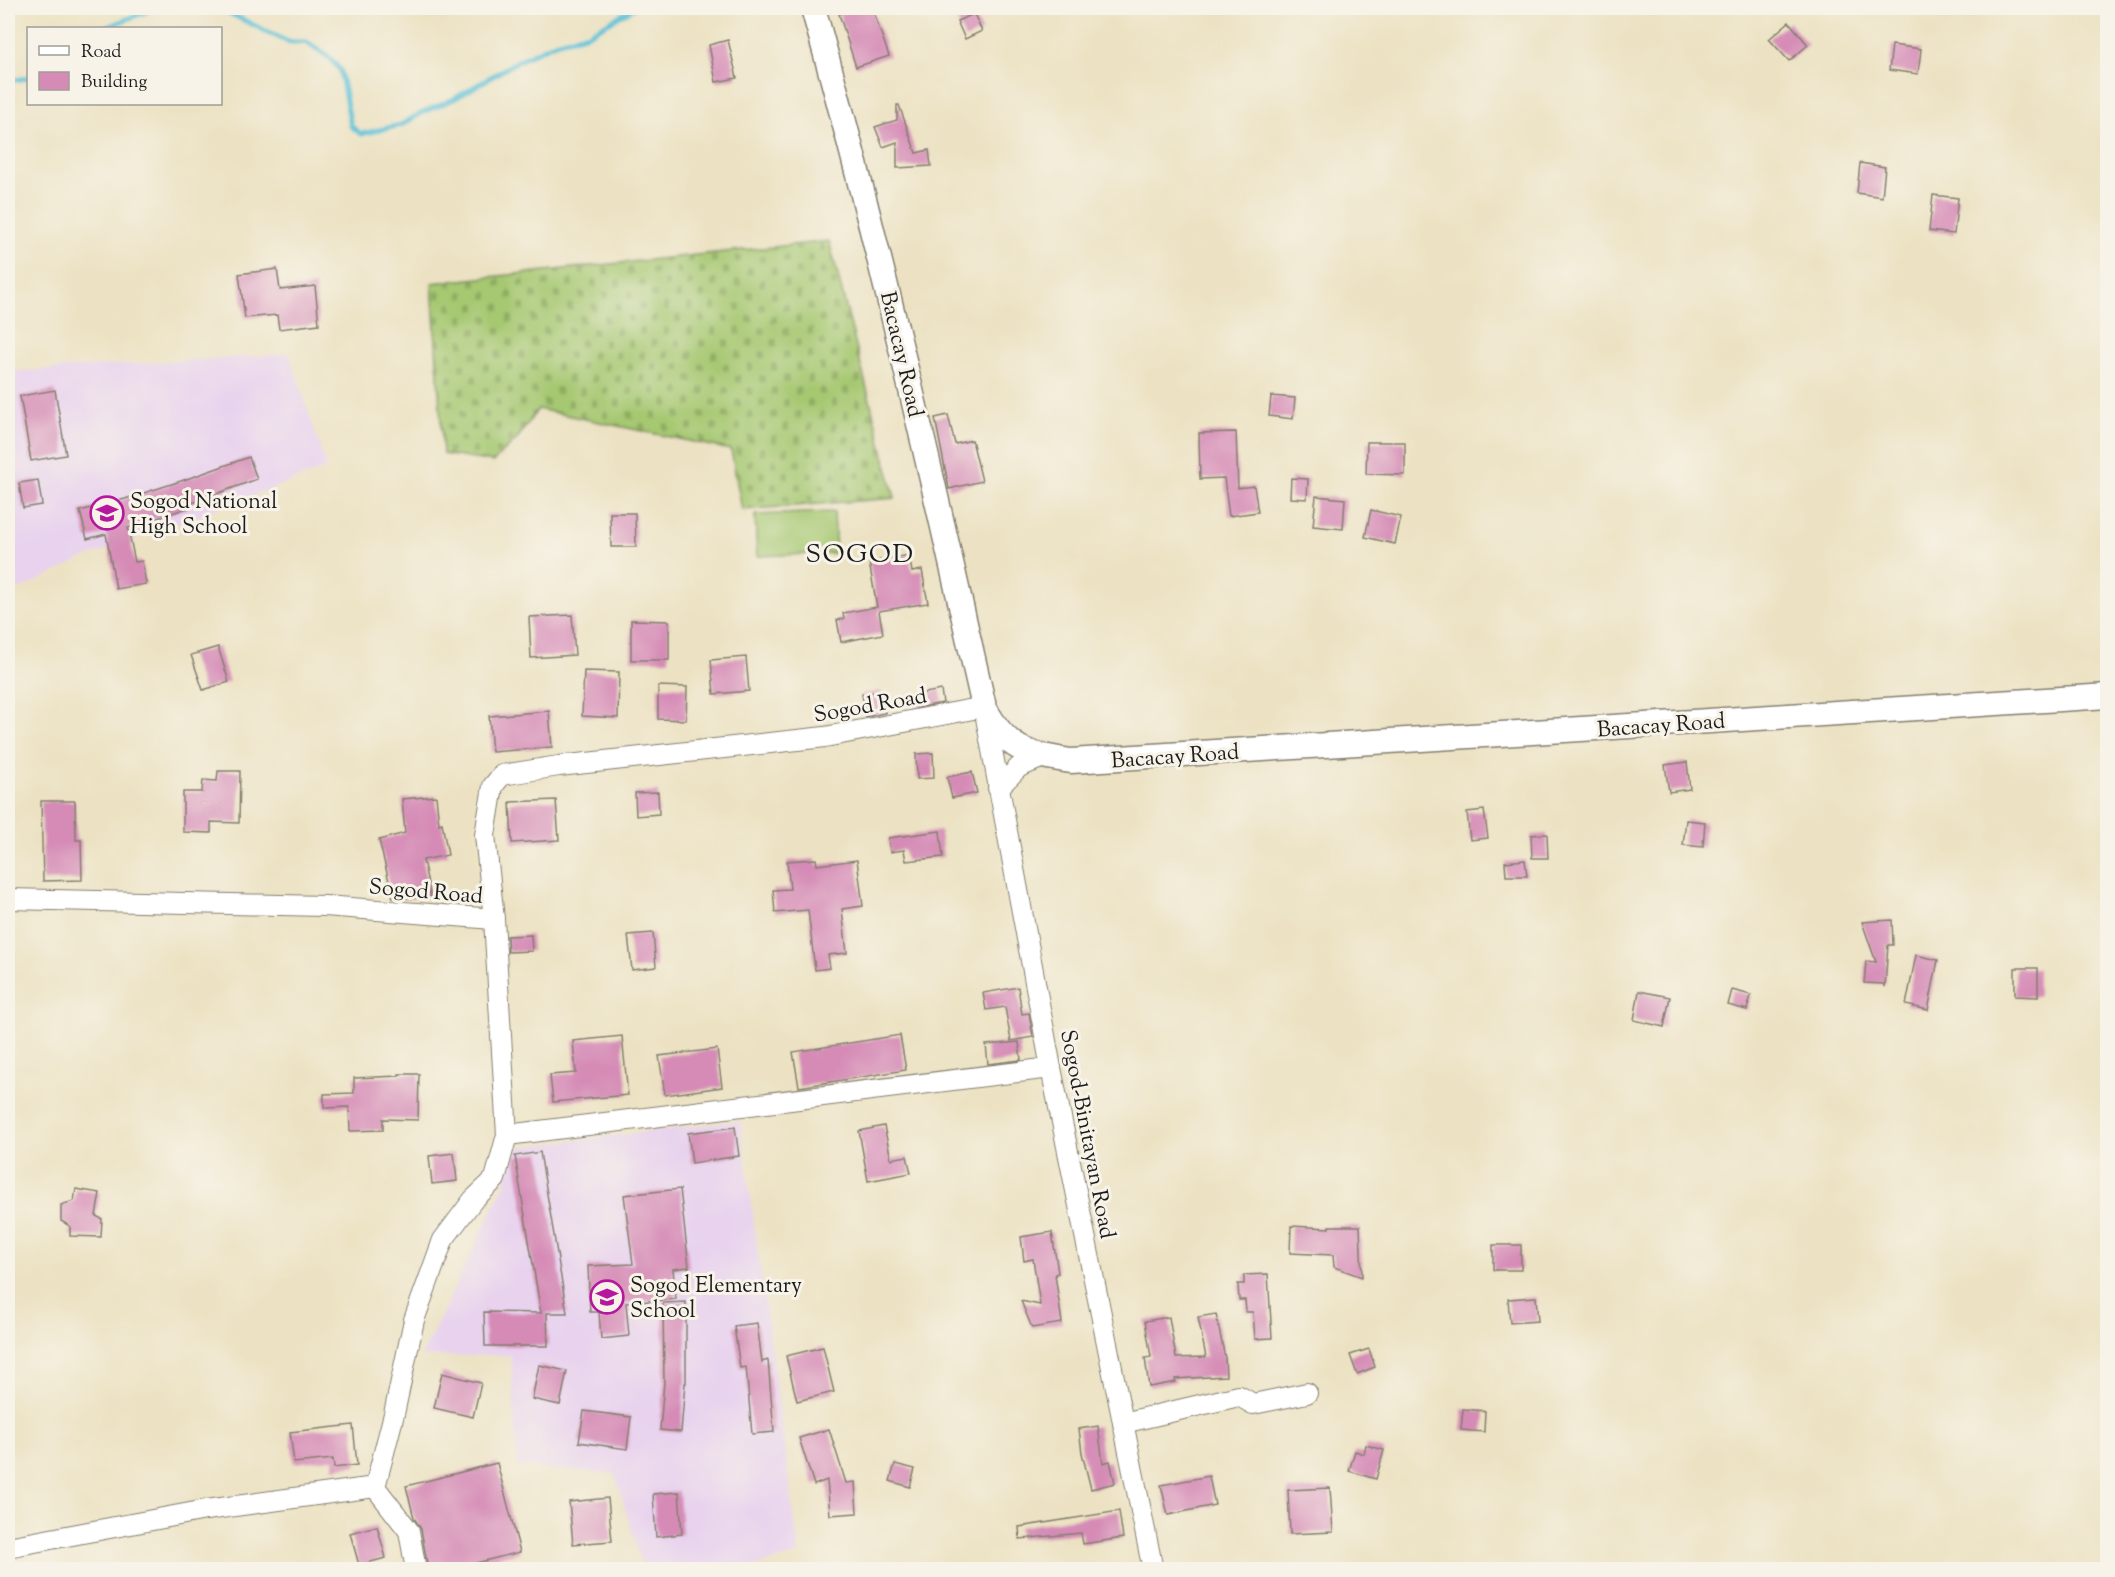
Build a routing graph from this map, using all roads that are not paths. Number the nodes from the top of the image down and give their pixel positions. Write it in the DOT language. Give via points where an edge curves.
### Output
graph roads {
  1 [pos="813,8"];
  2 [pos="2108,696"];
  3 [pos="984,707"];
  4 [pos="1043,757"];
  5 [pos="998,788"];
  6 [pos="8,899"];
  7 [pos="494,919"];
  8 [pos="1051,1068"];
  9 [pos="507,1135"];
  10 [pos="1307,1393"];
  11 [pos="1123,1423"];
  12 [pos="375,1487"];
  13 [pos="8,1547"];
  14 [pos="416,1569"];
  15 [pos="1153,1569"];
  1 -- 3 [label="main road, Bacacay Road" via="906,363"];
  2 -- 4 [label="main road, Bacacay Road" via="1071,761"];
  3 -- 4 [label="main road, Bacacay Road" via="1004,738"];
  3 -- 5 [label="street, Sogod-Binitayan Road"];
  3 -- 7 [label="street, Sogod Road" via="825,737 502,775 493,786 485,835"];
  4 -- 5 [label="street" via="1019,767"];
  5 -- 8 [label="street, Sogod-Binitayan Road"];
  6 -- 7 [label="street, Sogod Road" via="325,906"];
  7 -- 9 [label="street"];
  8 -- 9 [label="street"];
  8 -- 11 [label="street, Sogod-Binitayan Road"];
  9 -- 12 [label="street" via="495,1179 473,1200 443,1240 414,1320"];
  10 -- 11 [label="street" via="1253,1404 1239,1396"];
  11 -- 15 [label="street, Sogod-Binitayan Road"];
  12 -- 13 [label="street" via="206,1510"];
  12 -- 14 [label="street" via="409,1531"];
}
